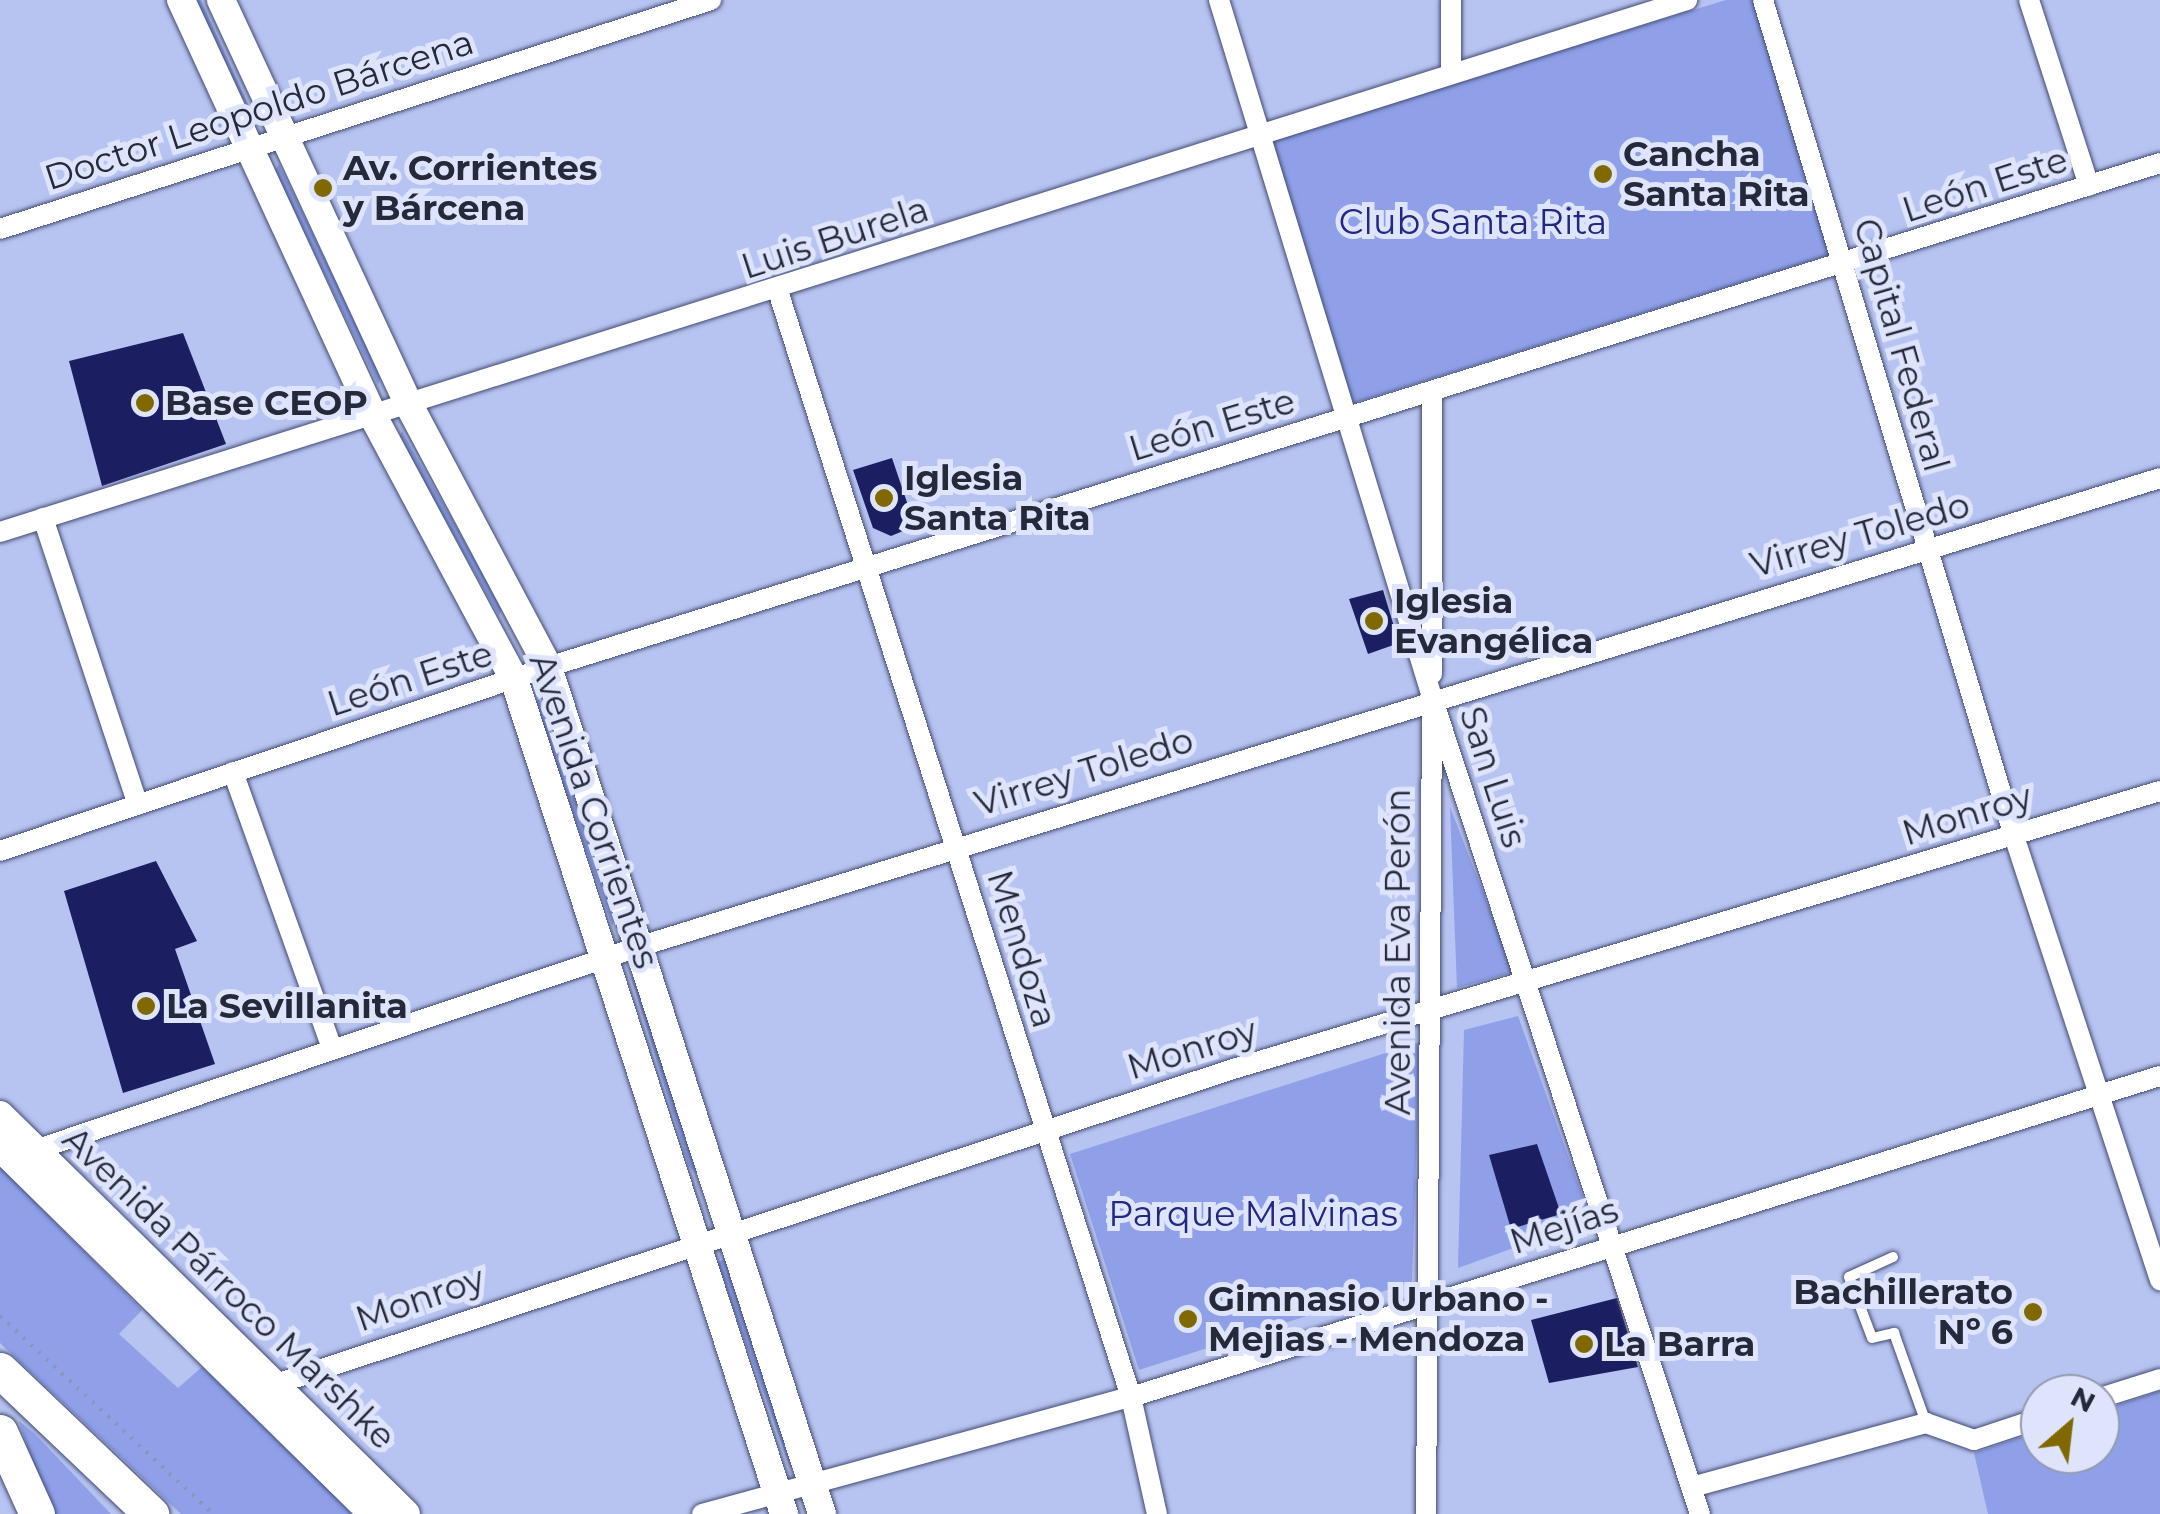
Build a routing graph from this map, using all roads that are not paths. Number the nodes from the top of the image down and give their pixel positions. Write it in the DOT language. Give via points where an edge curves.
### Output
graph roads {
  1 [pos="181,0"];
  2 [pos="221,0"];
  3 [pos="1219,0"];
  4 [pos="1451,0"];
  5 [pos="1687,0"];
  6 [pos="1762,0"];
  7 [pos="2029,0"];
  8 [pos="702,1"];
  9 [pos="1451,72"];
  10 [pos="286,132"];
  11 [pos="1260,134"];
  12 [pos="252,146"];
  13 [pos="2160,164"];
  14 [pos="2089,186"];
  15 [pos="0,230"];
  16 [pos="1844,263"];
  17 [pos="778,291"];
  18 [pos="1432,391"];
  19 [pos="410,407"];
  20 [pos="374,418"];
  21 [pos="1347,418"];
  22 [pos="2160,478"];
  23 [pos="43,518"];
  24 [pos="0,532"];
  25 [pos="1927,552"];
  26 [pos="868,569"];
  27 [pos="548,667"];
  28 [pos="514,680"];
  29 [pos="1432,697"];
  30 [pos="232,772"];
  31 [pos="2160,791"];
  32 [pos="138,805"];
  33 [pos="2013,834"];
  34 [pos="958,846"];
  35 [pos="0,851"];
  36 [pos="641,946"];
  37 [pos="605,958"];
  38 [pos="1528,986"];
  39 [pos="1432,1013"];
  40 [pos="332,1048"];
  41 [pos="2160,1076"];
  42 [pos="2100,1096"];
  43 [pos="0,1116"];
  44 [pos="1043,1131"];
  45 [pos="0,1147"];
  46 [pos="35,1150"];
  47 [pos="731,1228"];
  48 [pos="701,1237"];
  49 [pos="1612,1244"];
  50 [pos="1893,1257"];
  51 [pos="2160,1280"];
  52 [pos="1426,1304"];
  53 [pos="0,1370"];
  54 [pos="2160,1379"];
  55 [pos="261,1389"];
  56 [pos="2120,1392"];
  57 [pos="1132,1397"];
  58 [pos="1926,1423"];
  59 [pos="2020,1425"];
  60 [pos="60,1427"];
  61 [pos="0,1432"];
  62 [pos="1692,1487"];
  63 [pos="818,1501"];
  64 [pos="781,1506"];
  65 [pos="37,1514"];
  66 [pos="136,1514"];
  67 [pos="151,1514"];
  68 [pos="374,1514"];
  69 [pos="406,1514"];
  70 [pos="702,1514"];
  71 [pos="1157,1514"];
  72 [pos="1426,1514"];
  73 [pos="1700,1514"];
  1 -- 12 [label="street, Avenida Corrientes"];
  2 -- 10 [label="street, Avenida Corrientes"];
  3 -- 11 [label="street, San Luis"];
  4 -- 9 [label="street"];
  5 -- 9 [label="street, Luis Burela"];
  6 -- 16 [label="street, Capital Federal"];
  7 -- 14 [label="street"];
  8 -- 10 [label="street, Doctor Leopoldo Bárcena"];
  9 -- 11 [label="street, Luis Burela"];
  10 -- 12 [label="street, Doctor Leopoldo Bárcena"];
  10 -- 19 [label="street, Avenida Corrientes"];
  11 -- 17 [label="street, Luis Burela"];
  11 -- 21 [label="street, San Luis"];
  12 -- 15 [label="street, Doctor Leopoldo Bárcena"];
  12 -- 20 [label="street, Avenida Corrientes"];
  13 -- 14 [label="street, León Este"];
  14 -- 16 [label="street, León Este"];
  16 -- 18 [label="street, León Este"];
  16 -- 25 [label="street, Capital Federal"];
  17 -- 19 [label="street, Luis Burela"];
  17 -- 26 [label="street, Mendoza"];
  18 -- 21 [label="street, León Este"];
  18 -- 29 [label="street, Avenida Eva Perón"];
  19 -- 20 [label="street, Luis Burela"];
  19 -- 27 [label="street, Avenida Corrientes"];
  20 -- 23 [label="street, Luis Burela"];
  20 -- 28 [label="street, Avenida Corrientes"];
  21 -- 26 [label="street, León Este"];
  21 -- 29 [label="street, San Luis"];
  22 -- 25 [label="street, Virrey Toledo"];
  23 -- 24 [label="street, Luis Burela"];
  23 -- 32 [label="street"];
  25 -- 29 [label="street, Virrey Toledo"];
  25 -- 33 [label="street, Capital Federal"];
  26 -- 27 [label="street, León Este"];
  26 -- 34 [label="street, Mendoza"];
  27 -- 28 [label="street, León Este"];
  27 -- 36 [label="street, Avenida Corrientes"];
  28 -- 30 [label="street, León Este"];
  28 -- 37 [label="street, Avenida Corrientes"];
  29 -- 34 [label="street, Virrey Toledo"];
  29 -- 38 [label="street, San Luis"];
  29 -- 39 [label="street, Avenida Eva Perón"];
  30 -- 32 [label="street, León Este"];
  30 -- 40 [label="street"];
  31 -- 33 [label="street, Monroy"];
  32 -- 35 [label="street, León Este"];
  33 -- 38 [label="street, Monroy"];
  33 -- 42 [label="street, Capital Federal"];
  34 -- 36 [label="street, Virrey Toledo"];
  34 -- 44 [label="street, Mendoza"];
  36 -- 37 [label="street, Virrey Toledo"];
  36 -- 47 [label="street, Avenida Corrientes"];
  37 -- 40 [label="street, Virrey Toledo"];
  37 -- 48 [label="street, Avenida Corrientes"];
  38 -- 39 [label="street, Monroy"];
  38 -- 49 [label="street, San Luis"];
  39 -- 44 [label="street, Monroy"];
  39 -- 52 [label="street, Avenida Eva Perón"];
  40 -- 46 [label="street, Virrey Toledo"];
  41 -- 42 [label="street, Mejías"];
  42 -- 49 [label="street, Mejías"];
  42 -- 51 [label="street, Capital Federal"];
  43 -- 46 [label="street, Avenida Párroco Marshke"];
  44 -- 47 [label="street, Monroy"];
  44 -- 57 [label="street, Mendoza"];
  45 -- 55 [label="street, Avenida Párroco Marshke"];
  46 -- 55 [label="street, Avenida Párroco Marshke"];
  47 -- 48 [label="street, Monroy"];
  47 -- 63 [label="street, Avenida Corrientes"];
  48 -- 55 [label="street, Monroy"];
  48 -- 64 [label="street, Avenida Corrientes"];
  49 -- 52 [label="street, Mejías"];
  49 -- 62 [label="street, San Luis"];
  50 -- 58 [label="lane" via="1849,1276 1872,1338 1894,1333"];
  52 -- 57 [label="street, Mejías"];
  52 -- 72 [label="street, Avenida Eva Perón"];
  53 -- 60 [label="highway"];
  54 -- 56 [label="street"];
  55 -- 68 [label="street, Avenida Párroco Marshke"];
  55 -- 69 [label="street, Avenida Párroco Marshke"];
  57 -- 63 [label="street, Mejías"];
  57 -- 71 [label="street, Mendoza"];
  58 -- 59 [label="street" via="1974,1440"];
  58 -- 62 [label="street"];
  60 -- 66 [label="highway"];
  60 -- 67 [label="highway"];
  61 -- 65 [label="highway"];
  62 -- 73 [label="street, San Luis"];
  63 -- 64 [label="street, Mejías"];
  64 -- 70 [label="street, Mejías"];
}
